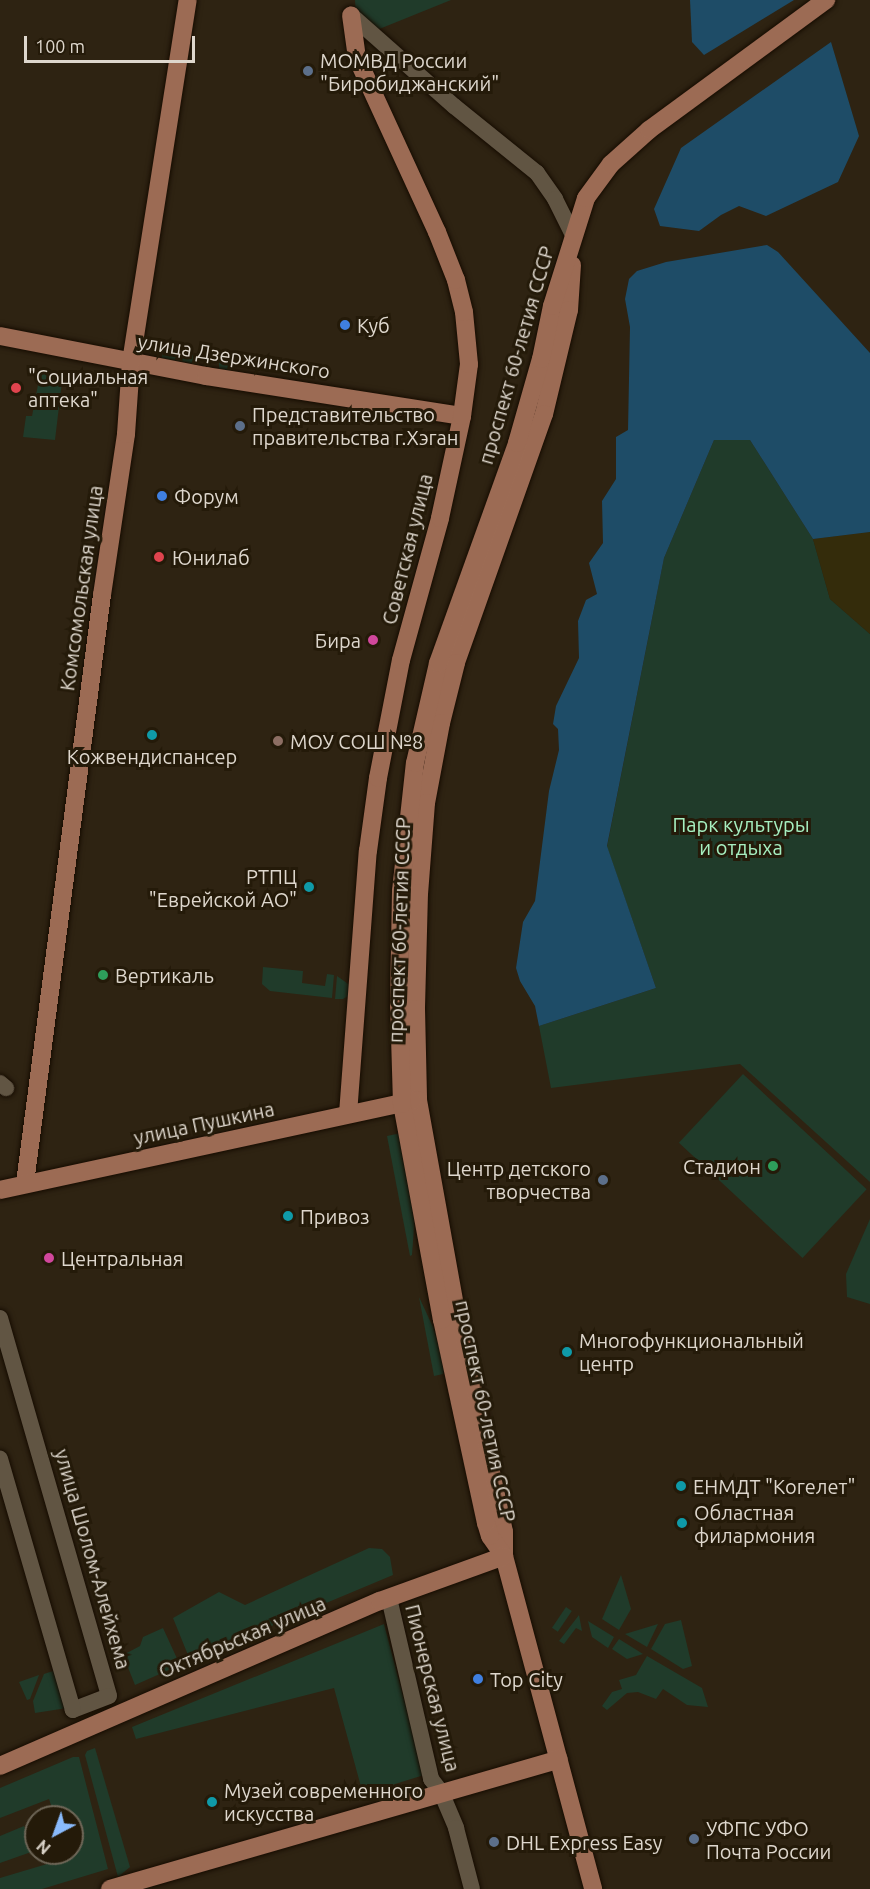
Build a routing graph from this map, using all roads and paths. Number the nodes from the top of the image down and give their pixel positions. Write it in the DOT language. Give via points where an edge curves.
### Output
graph roads {
  1 [pos="188,0"];
  2 [pos="826,0"];
  3 [pos="351,15"];
  4 [pos="574,237"];
  5 [pos="0,336"];
  6 [pos="131,362"];
  7 [pos="462,416"];
  8 [pos="410,1102"];
  9 [pos="348,1114"];
  10 [pos="25,1183"];
  11 [pos="0,1190"];
  12 [pos="0,1318"];
  13 [pos="0,1458"];
  14 [pos="504,1556"];
  15 [pos="389,1598"];
  16 [pos="559,1759"];
  17 [pos="0,1766"];
  18 [pos="441,1792"];
  19 [pos="143,1884"];
  20 [pos="110,1889"];
  21 [pos="472,1889"];
  22 [pos="593,1889"];
  1 -- 6 [label="main road, Комсомольская улица"];
  2 -- 4 [label="main road, проспект 60-летия СССР" via="649,130 611,164 586,198"];
  3 -- 4 [label="street" via="537,173"];
  3 -- 7 [label="main road, Советская улица" via="357,58 456,280 464,312 469,364"];
  4 -- 8 [label="main road, проспект 60-летия СССР" via="552,306 525,445 441,723 426,803"];
  5 -- 6 [label="main road, улица Дзержинского"];
  6 -- 7 [label="main road, улица Дзержинского"];
  6 -- 10 [label="main road, Комсомольская улица" via="126,434"];
  7 -- 9 [label="main road, Советская улица" via="440,518 401,660 378,778 368,851"];
  8 -- 9 [label="main road, улица Пушкина"];
  8 -- 14 [label="main road, проспект 60-летия СССР" via="504,1532"];
  8 -- 14 [label="main road, проспект 60-летия СССР" via="406,1126 442,1320 486,1523"];
  9 -- 10 [label="main road, улица Пушкина"];
  10 -- 11 [label="main road, улица Пушкина"];
  12 -- 13 [label="street, улица Шолом-Алейхема" via="109,1696 73,1710"];
  14 -- 15 [label="main road, Октябрьская улица"];
  14 -- 16 [label="main road, проспект 60-летия СССР"];
  15 -- 17 [label="main road, Октябрьская улица"];
  15 -- 18 [label="street, Пионерская улица" via="431,1779"];
  16 -- 18 [label="main road"];
  16 -- 22 [label="main road, проспект 60-летия СССР"];
  18 -- 19 [label="main road"];
  18 -- 21 [label="street, Пионерская улица" via="456,1828"];
  19 -- 20 [label="main road"];
}
